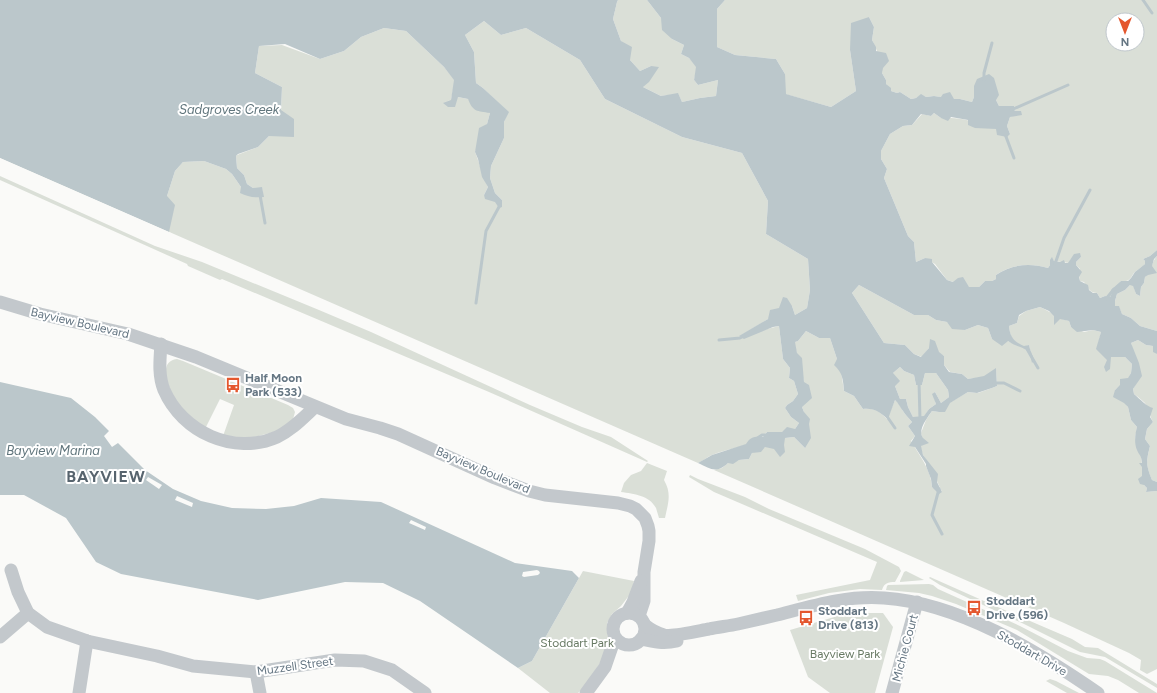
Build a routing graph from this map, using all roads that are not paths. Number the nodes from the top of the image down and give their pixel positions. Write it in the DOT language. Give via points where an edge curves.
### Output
graph roads {
  1 [pos="0,302"];
  2 [pos="161,344"];
  3 [pos="315,407"];
  4 [pos="11,570"];
  5 [pos="917,602"];
  6 [pos="28,613"];
  7 [pos="637,618"];
  8 [pos="708,629"];
  9 [pos="0,637"];
  10 [pos="615,638"];
  11 [pos="641,639"];
  12 [pos="87,641"];
  13 [pos="629,645"];
  14 [pos="256,672"];
  15 [pos="1076,678"];
  16 [pos="596,680"];
  17 [pos="79,693"];
  18 [pos="260,693"];
  19 [pos="425,693"];
  20 [pos="586,693"];
  21 [pos="892,693"];
  22 [pos="1098,693"];
  23 [pos="1106,693"];
  1 -- 2 [label="street, Bayview Boulevard"];
  2 -- 3 [label="street, Bayview Boulevard"];
  2 -- 3 [label="street" via="160,374 167,396 184,419 214,438 240,443 267,440 293,428"];
  3 -- 7 [label="street, Bayview Boulevard" via="398,434 529,490 551,496 618,503 630,506 641,513 647,521 648,541 644,601"];
  4 -- 6 [label="street"];
  5 -- 8 [label="street, Stoddart Drive" via="884,598 843,600"];
  5 -- 15 [label="street, Stoddart Drive" via="951,612 1013,640"];
  5 -- 21 [label="street, Michie Court"];
  6 -- 9 [label="street"];
  6 -- 12 [label="street, Muzzell Street" via="47,627"];
  7 -- 8 [label="street, Stoddart Drive" via="664,635 694,633"];
  7 -- 10 [label="street" via="621,615 616,619 613,625"];
  7 -- 11 [label="street" via="644,635"];
  8 -- 11 [label="street, Stoddart Drive" via="695,637 667,643"];
  10 -- 13 [label="street"];
  10 -- 16 [label="street" via="605,667"];
  11 -- 13 [label="street" via="636,644"];
  12 -- 14 [label="street, Muzzell Street" via="193,666"];
  12 -- 17 [label="street"];
  13 -- 16 [label="street"];
  14 -- 18 [label="street"];
  14 -- 19 [label="street, Muzzell Street" via="335,660 364,661 392,670"];
  15 -- 22 [label="street, Stoddart Drive"];
  15 -- 23 [label="street, Stoddart Drive"];
  16 -- 20 [label="street"];
}
